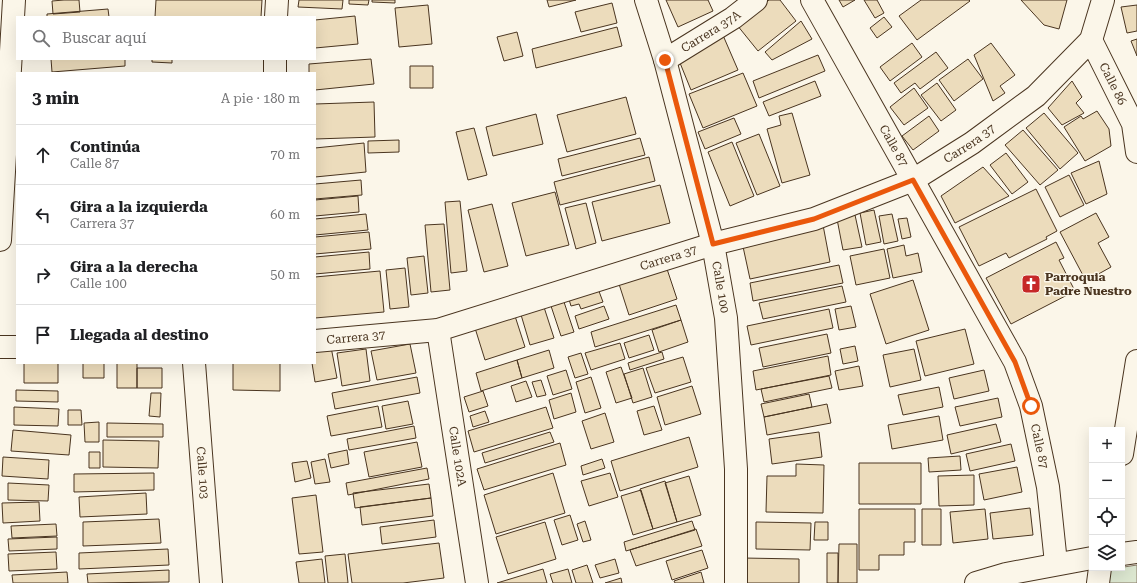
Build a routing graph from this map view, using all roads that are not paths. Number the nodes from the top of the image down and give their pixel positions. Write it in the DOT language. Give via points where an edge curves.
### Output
graph roads {
  1 [pos="14,0"];
  2 [pos="277,0"];
  3 [pos="646,0"];
  4 [pos="756,0"];
  5 [pos="812,0"];
  6 [pos="1102,0"];
  7 [pos="276,16"];
  8 [pos="1091,40"];
  9 [pos="275,60"];
  10 [pos="665,60"];
  11 [pos="275,72"];
  12 [pos="1137,152"];
  13 [pos="913,180"];
  14 [pos="0,240"];
  15 [pos="713,244"];
  16 [pos="438,330"];
  17 [pos="316,341"];
  18 [pos="0,347"];
  19 [pos="16,347"];
  20 [pos="1137,361"];
  21 [pos="194,364"];
  22 [pos="1132,425"];
  23 [pos="1125,445"];
  24 [pos="1137,552"];
  25 [pos="1125,554"];
  26 [pos="1089,558"];
  27 [pos="1056,563"];
  28 [pos="1100,571"];
  29 [pos="210,583"];
  30 [pos="477,583"];
  31 [pos="736,583"];
  32 [pos="976,583"];
  33 [pos="1098,583"];
  1 -- 14 [label="street"];
  2 -- 7 [label="street"];
  3 -- 10 [label="street, Calle 100"];
  4 -- 10 [label="street, Carrera 37A" via="733,18"];
  5 -- 13 [label="street, Calle 87"];
  6 -- 8 [label="street"];
  8 -- 12 [label="street, Calle 86" via="1133,124"];
  8 -- 13 [label="street, Carrera 37" via="1036,96 972,143"];
  9 -- 11 [label="street"];
  10 -- 15 [label="street, Calle 100"];
  13 -- 15 [label="street, Carrera 37" via="814,219"];
  13 -- 27 [label="street, Calle 87" via="1015,362 1031,406 1045,472"];
  15 -- 16 [label="street, Carrera 37"];
  15 -- 31 [label="street, Calle 100" via="726,318 736,469"];
  16 -- 17 [label="street, Carrera 37"];
  16 -- 30 [label="street, Calle 102A"];
  18 -- 19 [label="street"];
  20 -- 22 [label="street"];
  21 -- 29 [label="street, Calle 103"];
  22 -- 23 [label="street"];
  24 -- 25 [label="street"];
  26 -- 27 [label="street"];
  27 -- 32 [label="street"];
  28 -- 33 [label="street"];
}
